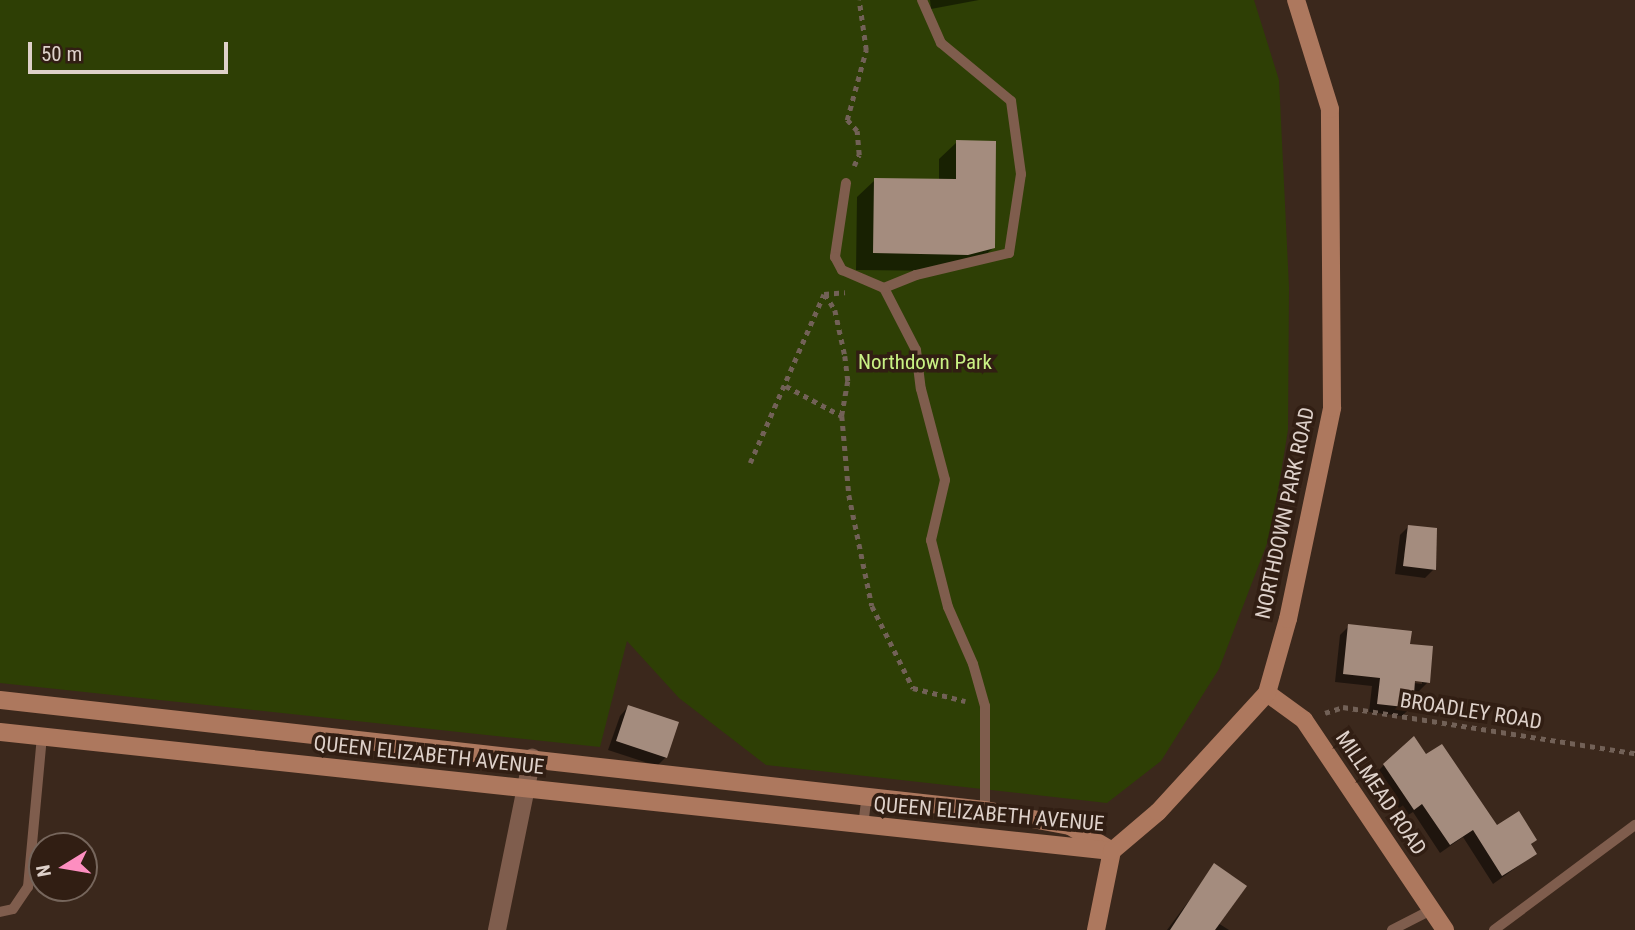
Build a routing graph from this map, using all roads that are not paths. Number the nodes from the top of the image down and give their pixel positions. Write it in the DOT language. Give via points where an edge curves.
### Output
graph roads {
  1 [pos="922,0"];
  2 [pos="1296,0"];
  3 [pos="846,183"];
  4 [pos="884,288"];
  5 [pos="1267,693"];
  6 [pos="0,701"];
  7 [pos="0,732"];
  8 [pos="42,736"];
  9 [pos="532,758"];
  10 [pos="526,788"];
  11 [pos="867,794"];
  12 [pos="985,810"];
  13 [pos="1635,825"];
  14 [pos="863,826"];
  15 [pos="1112,851"];
  16 [pos="1433,909"];
  17 [pos="0,912"];
  18 [pos="497,930"];
  19 [pos="1096,930"];
  20 [pos="1392,930"];
  21 [pos="1445,930"];
  22 [pos="1494,930"];
  1 -- 4 [label="lane" via="941,43 1011,101 1021,174 1015,229 1009,253 916,275"];
  2 -- 5 [label="main road, NORTHDOWN PARK ROAD" via="1330,108 1332,408 1288,619"];
  3 -- 4 [label="lane" via="835,257 842,270"];
  4 -- 12 [label="lane" via="916,350 921,389 945,480 930,540 948,607 985,706"];
  5 -- 15 [label="main road, NORTHDOWN PARK ROAD" via="1158,812"];
  5 -- 16 [label="main road, MILLMEAD ROAD" via="1304,720"];
  6 -- 9 [label="main road, QUEEN ELIZABETH AVENUE"];
  7 -- 8 [label="main road, QUEEN ELIZABETH AVENUE"];
  8 -- 10 [label="main road, QUEEN ELIZABETH AVENUE"];
  8 -- 17 [label="lane" via="28,887 13,909"];
  9 -- 10 [label="street"];
  9 -- 11 [label="main road, QUEEN ELIZABETH AVENUE"];
  10 -- 14 [label="main road, QUEEN ELIZABETH AVENUE"];
  10 -- 18 [label="street"];
  11 -- 12 [label="main road, QUEEN ELIZABETH AVENUE"];
  11 -- 14 [label="lane"];
  12 -- 15 [label="main road, QUEEN ELIZABETH AVENUE" via="1070,826"];
  13 -- 22 [label="lane"];
  14 -- 15 [label="main road, QUEEN ELIZABETH AVENUE"];
  15 -- 19 [label="main road"];
  16 -- 20 [label="lane"];
  16 -- 21 [label="main road, MILLMEAD ROAD"];
}
